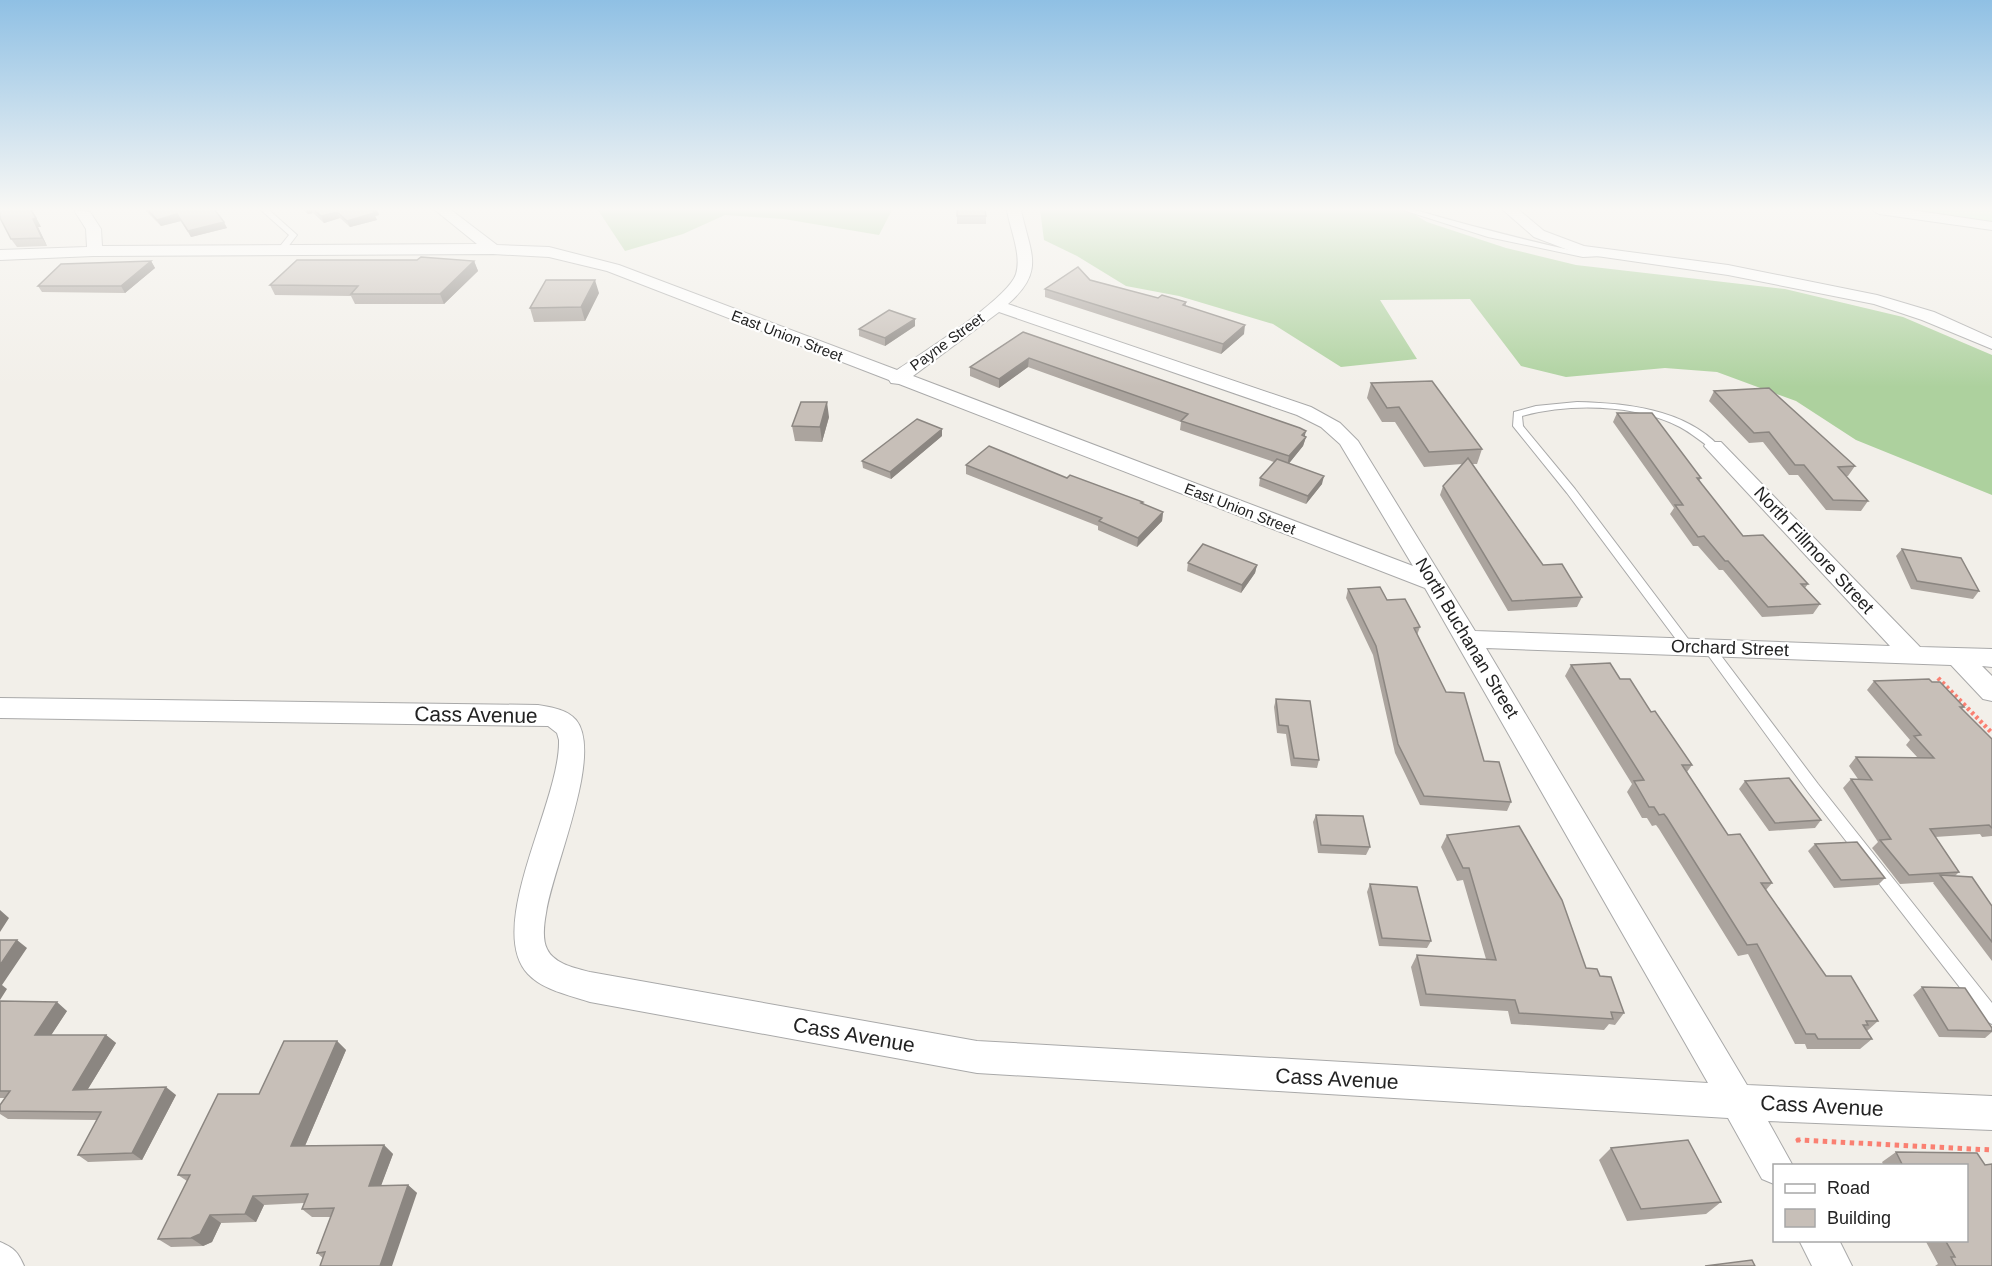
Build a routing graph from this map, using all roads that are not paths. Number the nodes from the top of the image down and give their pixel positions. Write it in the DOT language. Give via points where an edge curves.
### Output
graph roads {
  1 [pos="616,269"];
  2 [pos="1023,269"];
  3 [pos="1721,269"];
  4 [pos="996,306"];
  5 [pos="1992,344"];
  6 [pos="897,379"];
  7 [pos="1714,446"];
  8 [pos="1434,583"];
  9 [pos="1468,639"];
  10 [pos="1698,647"];
  11 [pos="1912,655"];
  12 [pos="1957,656"];
  13 [pos="1992,658"];
  14 [pos="1992,693"];
  15 [pos="0,708"];
  16 [pos="1992,1017"];
  17 [pos="1737,1101"];
  18 [pos="1992,1113"];
  19 [pos="1773,1164"];
  20 [pos="1819,1242"];
  21 [pos="0,1261"];
  22 [pos="5,1266"];
  23 [pos="1833,1266"];
  1 -- 6 [label="street, East Union Street"];
  2 -- 4 [label="street, Payne Street" via="1019,285"];
  3 -- 5 [label="street" via="1877,300 1928,316"];
  4 -- 6 [label="street, Payne Street"];
  4 -- 8 [label="street, North Buchanan Street" via="1324,419 1348,441"];
  6 -- 8 [label="street, East Union Street"];
  7 -- 10 [label="lane" via="1681,424 1644,412 1597,406 1538,407 1517,414 1518,426"];
  7 -- 11 [label="street, North Fillmore Street"];
  8 -- 9 [label="street, North Buchanan Street"];
  9 -- 10 [label="street, Orchard Street"];
  9 -- 17 [label="street, North Buchanan Street"];
  10 -- 11 [label="street, Orchard Street"];
  10 -- 16 [label="lane" via="1870,858"];
  11 -- 12 [label="street, Orchard Street"];
  12 -- 13 [label="street, Orchard Street"];
  12 -- 14 [label="street"];
  15 -- 17 [label="street, Cass Avenue" via="538,715 560,720 573,744 566,792 532,901 528,934 532,953 543,968 554,976 590,987 978,1057"];
  17 -- 18 [label="street, Cass Avenue"];
  17 -- 19 [label="street, North Buchanan Street"];
  20 -- 23 [label="street"];
  21 -- 22 [label="street"];
}
